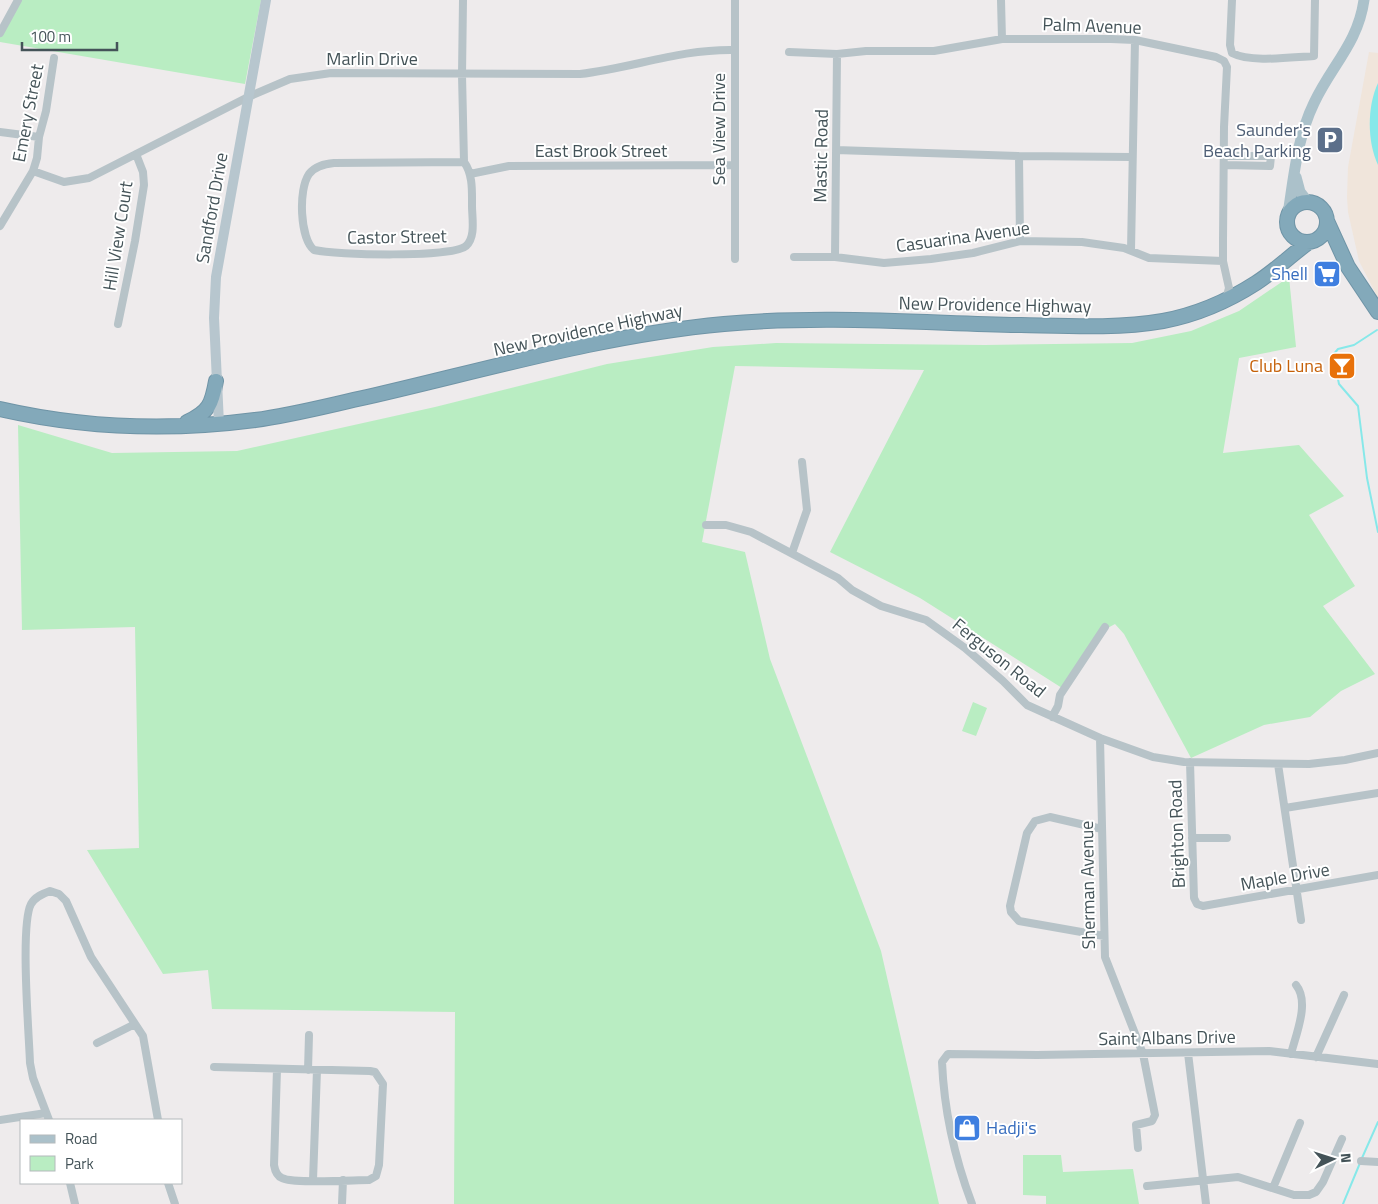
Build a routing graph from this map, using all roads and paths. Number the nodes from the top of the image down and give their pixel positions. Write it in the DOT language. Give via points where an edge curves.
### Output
graph roads {
  1 [pos="18,0"];
  2 [pos="266,0"];
  3 [pos="463,0"];
  4 [pos="735,0"];
  5 [pos="1001,0"];
  6 [pos="1232,0"];
  7 [pos="1315,0"];
  8 [pos="1364,0"];
  9 [pos="0,32"];
  10 [pos="1002,39"];
  11 [pos="1135,40"];
  12 [pos="734,50"];
  13 [pos="788,52"];
  14 [pos="838,54"];
  15 [pos="54,58"];
  16 [pos="462,74"];
  17 [pos="248,97"];
  18 [pos="0,132"];
  19 [pos="38,137"];
  20 [pos="836,150"];
  21 [pos="136,154"];
  22 [pos="1019,156"];
  23 [pos="1225,156"];
  24 [pos="1131,157"];
  25 [pos="464,162"];
  26 [pos="733,165"];
  27 [pos="1225,165"];
  28 [pos="1295,168"];
  29 [pos="33,171"];
  30 [pos="470,174"];
  31 [pos="1307,201"];
  32 [pos="1288,214"];
  33 [pos="1327,221"];
  34 [pos="0,226"];
  35 [pos="1292,236"];
  36 [pos="1020,241"];
  37 [pos="1312,241"];
  38 [pos="1131,250"];
  39 [pos="794,257"];
  40 [pos="835,257"];
  41 [pos="734,259"];
  42 [pos="1223,261"];
  43 [pos="1348,267"];
  44 [pos="1269,273"];
  45 [pos="1232,293"];
  46 [pos="1378,312"];
  47 [pos="118,324"];
  48 [pos="216,381"];
  49 [pos="0,409"];
  50 [pos="220,424"];
  51 [pos="179,425"];
  52 [pos="802,462"];
  53 [pos="706,525"];
  54 [pos="792,553"];
  55 [pos="1106,627"];
  56 [pos="1052,717"];
  57 [pos="1100,738"];
  58 [pos="1378,752"];
  59 [pos="1190,762"];
  60 [pos="1278,764"];
  61 [pos="1378,794"];
  62 [pos="1285,808"];
  63 [pos="1102,829"];
  64 [pos="1192,838"];
  65 [pos="1226,838"];
  66 [pos="1378,875"];
  67 [pos="1297,890"];
  68 [pos="1197,904"];
  69 [pos="1301,920"];
  70 [pos="1104,936"];
  71 [pos="1296,985"];
  72 [pos="1344,995"];
  73 [pos="135,1024"];
  74 [pos="309,1035"];
  75 [pos="97,1043"];
  76 [pos="1188,1053"];
  77 [pos="1142,1054"];
  78 [pos="1291,1054"];
  79 [pos="1316,1057"];
  80 [pos="1378,1064"];
  81 [pos="214,1066"];
  82 [pos="277,1069"];
  83 [pos="308,1070"];
  84 [pos="317,1070"];
  85 [pos="47,1116"];
  86 [pos="158,1119"];
  87 [pos="0,1120"];
  88 [pos="1300,1122"];
  89 [pos="1342,1140"];
  90 [pos="1138,1148"];
  91 [pos="1361,1161"];
  92 [pos="1378,1162"];
  93 [pos="313,1180"];
  94 [pos="342,1180"];
  95 [pos="1203,1180"];
  96 [pos="70,1184"];
  97 [pos="168,1184"];
  98 [pos="1147,1186"];
  99 [pos="1273,1188"];
  100 [pos="75,1204"];
  101 [pos="174,1204"];
  102 [pos="342,1204"];
  103 [pos="972,1204"];
  104 [pos="1206,1204"];
  1 -- 9 [label="street"];
  2 -- 17 [label="street, Sandford Drive"];
  3 -- 16 [label="street, Castor Street"];
  4 -- 12 [label="street, Sea View Drive"];
  5 -- 10 [label="street"];
  6 -- 7 [label="street" via="1232,53 1252,58 1314,56"];
  8 -- 28 [label="main road" via="1354,38 1320,90 1303,128"];
  10 -- 11 [label="street, Palm Avenue"];
  10 -- 14 [label="street, Palm Avenue" via="934,51"];
  11 -- 23 [label="street, Palm Avenue" via="1224,60 1228,77"];
  11 -- 24 [label="street"];
  12 -- 16 [label="street, Marlin Drive" via="671,55 580,74"];
  12 -- 26 [label="street, Sea View Drive"];
  13 -- 14 [label="street, Palm Avenue"];
  14 -- 20 [label="street, Mastic Road"];
  15 -- 19 [label="street, Emery Street" via="46,111"];
  16 -- 17 [label="street, Marlin Drive" via="310,75 290,79"];
  16 -- 25 [label="street, Castor Street"];
  17 -- 21 [label="street, Marlin Drive"];
  17 -- 48 [label="street, Sandford Drive" via="215,284"];
  18 -- 19 [label="street"];
  19 -- 29 [label="street, Emery Street"];
  20 -- 22 [label="street"];
  20 -- 40 [label="street, Mastic Road"];
  21 -- 29 [label="street, Marlin Drive" via="89,178 75,181 55,180"];
  21 -- 47 [label="street, Hill View Court" via="144,186"];
  22 -- 24 [label="street"];
  22 -- 36 [label="street"];
  23 -- 27 [label="street, Palm Avenue"];
  23 -- 27 [label="street" via="1271,156 1270,166"];
  24 -- 38 [label="street"];
  25 -- 30 [label="street, Castor Street"];
  25 -- 30 [label="street, Castor Street" via="321,165 307,180 303,195 306,240 314,250 338,254 449,253 465,248 472,236"];
  26 -- 30 [label="street, East Brook Street" via="509,166"];
  26 -- 41 [label="street, Sea View Drive"];
  27 -- 42 [label="street, Palm Avenue"];
  28 -- 31 [label="main road" via="1300,192"];
  28 -- 32 [label="main road"];
  29 -- 34 [label="street, Emery Street"];
  31 -- 32 [label="highway" via="1297,204"];
  31 -- 33 [label="highway" via="1322,208"];
  32 -- 35 [label="highway" via="1287,224"];
  33 -- 37 [label="highway" via="1324,233"];
  33 -- 43 [label="highway"];
  35 -- 37 [label="highway"];
  35 -- 44 [label="highway, New Providence Highway" via="1289,249"];
  36 -- 38 [label="street, Casuarina Avenue" via="1082,242"];
  36 -- 40 [label="street, Casuarina Avenue" via="931,259 884,263"];
  37 -- 43 [label="highway" via="1326,245"];
  37 -- 44 [label="highway, New Providence Highway"];
  38 -- 42 [label="street, Casuarina Avenue" via="1150,258"];
  39 -- 40 [label="street, Casuarina Avenue"];
  42 -- 45 [label="street, Palm Avenue"];
  43 -- 46 [label="highway"];
  44 -- 45 [label="highway, New Providence Highway"];
  45 -- 50 [label="highway, New Providence Highway" via="1196,312 1133,324 781,321 671,330 609,341 301,412"];
  48 -- 50 [label="street, Sandford Drive"];
  48 -- 51 [label="highway" via="209,406 202,415"];
  49 -- 51 [label="highway, New Providence Highway" via="62,420 138,426"];
  50 -- 51 [label="highway, New Providence Highway"];
  52 -- 54 [label="street" via="807,510"];
  53 -- 54 [label="street, Ferguson Road" via="726,525 751,532"];
  54 -- 56 [label="street, Ferguson Road" via="868,599 926,620 965,648 1027,706"];
  55 -- 56 [label="street" via="1060,694"];
  56 -- 57 [label="street, Ferguson Road"];
  57 -- 59 [label="street, Ferguson Road" via="1153,757"];
  57 -- 63 [label="street, Sherman Avenue"];
  58 -- 60 [label="street, Ferguson Road" via="1326,763"];
  59 -- 60 [label="street, Ferguson Road"];
  59 -- 64 [label="street, Brighton Road"];
  60 -- 62 [label="street"];
  61 -- 62 [label="street"];
  62 -- 67 [label="street"];
  63 -- 70 [label="street, Sherman Avenue"];
  63 -- 70 [label="street" via="1050,817 1035,821 1027,833 1010,906 1019,921"];
  64 -- 65 [label="street"];
  64 -- 68 [label="street, Brighton Road" via="1194,898"];
  66 -- 67 [label="street, Maple Drive"];
  67 -- 68 [label="street, Maple Drive" via="1203,906"];
  67 -- 69 [label="street"];
  70 -- 77 [label="street, Sherman Avenue" via="1106,963"];
  71 -- 78 [label="street" via="1302,1005"];
  72 -- 79 [label="street"];
  73 -- 75 [label="street"];
  73 -- 85 [label="street" via="91,957 66,902 59,894 50,891 36,897 27,916 26,935 30,1063"];
  73 -- 86 [label="street" via="143,1036"];
  74 -- 83 [label="street"];
  76 -- 77 [label="street, Saint Albans Drive"];
  76 -- 78 [label="street, Saint Albans Drive" via="1269,1051"];
  76 -- 95 [label="street"];
  77 -- 90 [label="street, Sherman Avenue" via="1155,1116 1152,1121 1136,1125"];
  77 -- 103 [label="street, Saint Albans Drive" via="956,1052 944,1057 942,1072 955,1151"];
  78 -- 79 [label="street, Saint Albans Drive"];
  79 -- 80 [label="street, Saint Albans Drive"];
  81 -- 82 [label="street"];
  82 -- 83 [label="street"];
  82 -- 93 [label="street" via="275,1171 285,1180"];
  83 -- 84 [label="street"];
  84 -- 93 [label="street"];
  84 -- 94 [label="street" via="370,1071 378,1075 383,1084 378,1171 369,1180"];
  85 -- 87 [label="street"];
  88 -- 99 [label="street"];
  89 -- 99 [label="street" via="1316,1192 1300,1195"];
  91 -- 92 [label="street"];
  93 -- 94 [label="street"];
  94 -- 102 [label="street"];
  95 -- 98 [label="street"];
  95 -- 99 [label="street" via="1238,1177"];
  95 -- 104 [label="street"];
  96 -- 100 [label="street"];
  97 -- 101 [label="street"];
}
